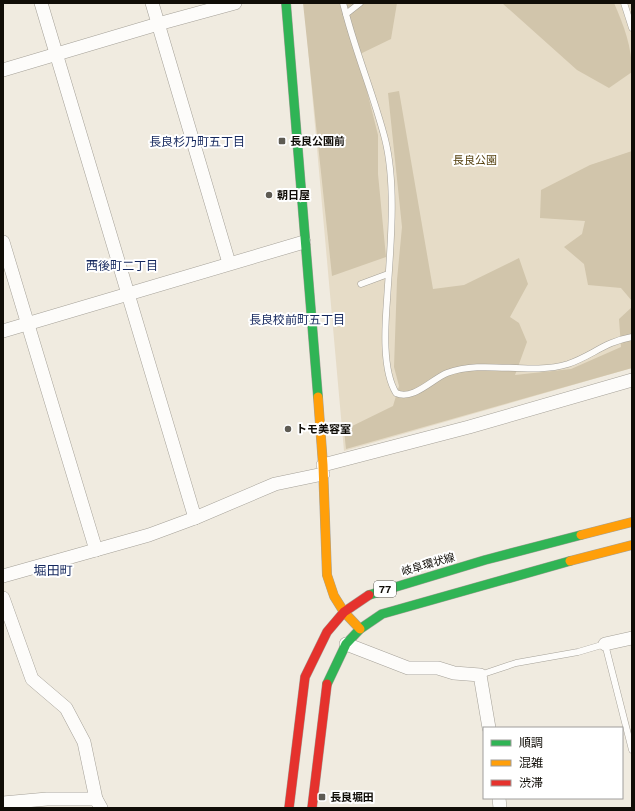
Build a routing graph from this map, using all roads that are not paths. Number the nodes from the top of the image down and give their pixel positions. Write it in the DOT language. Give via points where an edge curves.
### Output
graph roads {
  1 [pos="41,3"];
  2 [pos="152,3"];
  3 [pos="235,3"];
  4 [pos="286,3"];
  5 [pos="343,3"];
  6 [pos="360,3"];
  7 [pos="624,3"];
  8 [pos="346,14"];
  9 [pos="158,24"];
  10 [pos="632,28"];
  11 [pos="56,54"];
  12 [pos="3,70"];
  13 [pos="3,242"];
  14 [pos="304,242"];
  15 [pos="230,263"];
  16 [pos="388,274"];
  17 [pos="361,284"];
  18 [pos="128,294"];
  19 [pos="27,324"];
  20 [pos="3,331"];
  21 [pos="632,337"];
  22 [pos="632,380"];
  23 [pos="323,469"];
  24 [pos="195,518"];
  25 [pos="632,522"];
  26 [pos="632,545"];
  27 [pos="96,550"];
  28 [pos="3,576"];
  29 [pos="3,598"];
  30 [pos="344,612"];
  31 [pos="360,629"];
  32 [pos="632,638"];
  33 [pos="346,644"];
  34 [pos="605,644"];
  35 [pos="480,675"];
  36 [pos="489,727"];
  37 [pos="632,750"];
  38 [pos="3,803"];
  39 [pos="99,804"];
  40 [pos="289,808"];
  41 [pos="312,808"];
  1 -- 11 [label="street"];
  2 -- 9 [label="street"];
  3 -- 9 [label="street"];
  4 -- 14 [label="main road"];
  5 -- 8 [label="lane"];
  6 -- 8 [label="lane"];
  7 -- 10 [label="lane"];
  8 -- 16 [label="lane" via="386,140 391,241"];
  9 -- 11 [label="street"];
  9 -- 15 [label="street"];
  11 -- 12 [label="street"];
  11 -- 18 [label="street"];
  13 -- 19 [label="street"];
  14 -- 15 [label="street"];
  14 -- 23 [label="main road"];
  15 -- 18 [label="street"];
  16 -- 17 [label="lane"];
  16 -- 21 [label="lane" via="385,349 391,382 399,394 418,391 447,373 466,368 526,368 568,364 607,344"];
  18 -- 19 [label="street"];
  18 -- 24 [label="street"];
  19 -- 20 [label="street"];
  19 -- 27 [label="street"];
  22 -- 23 [label="street"];
  23 -- 24 [label="street" via="275,484"];
  23 -- 30 [label="main road" via="327,575 334,596"];
  24 -- 27 [label="street" via="149,535"];
  25 -- 30 [label="main road, 岐阜環状線 / 77" via="485,560 372,593"];
  26 -- 31 [label="main road, 77" via="382,614"];
  27 -- 28 [label="street"];
  29 -- 39 [label="street" via="32,679 66,708 84,742"];
  30 -- 31 [label="main road"];
  30 -- 40 [label="main road, 岐阜環状線 / 77" via="327,632 305,677"];
  31 -- 33 [label="main road, 77"];
  32 -- 34 [label="street"];
  33 -- 35 [label="street" via="408,668 438,668 454,673"];
  33 -- 41 [label="main road, 77" via="327,684"];
  34 -- 35 [label="lane" via="578,652 516,663"];
  34 -- 37 [label="lane"];
  35 -- 36 [label="street"];
  38 -- 39 [label="street" via="47,799"];
}
